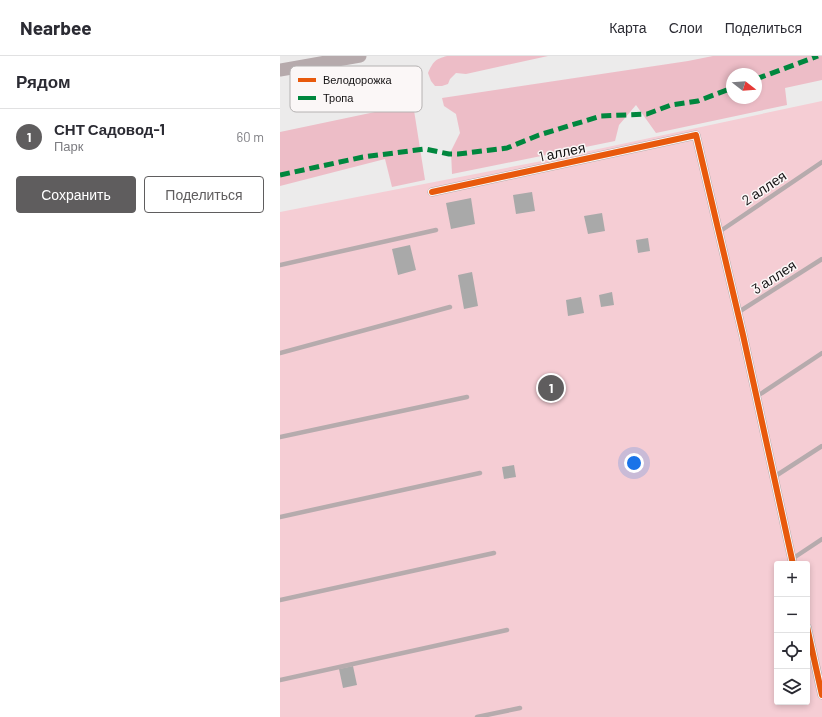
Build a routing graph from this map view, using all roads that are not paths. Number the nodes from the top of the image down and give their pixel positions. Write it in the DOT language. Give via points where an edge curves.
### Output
graph roads {
  1 [pos="360,56"];
  2 [pos="303,66"];
  3 [pos="290,68"];
  4 [pos="280,70"];
  5 [pos="822,162"];
  6 [pos="432,192"];
  7 [pos="436,230"];
  8 [pos="719,232"];
  9 [pos="822,259"];
  10 [pos="280,265"];
  11 [pos="450,307"];
  12 [pos="738,313"];
  13 [pos="280,353"];
  14 [pos="822,353"];
  15 [pos="466,397"];
  16 [pos="756,397"];
  17 [pos="280,437"];
  18 [pos="822,446"];
  19 [pos="480,473"];
  20 [pos="774,477"];
  21 [pos="280,518"];
  22 [pos="822,539"];
  23 [pos="494,553"];
  24 [pos="793,561"];
  25 [pos="280,600"];
  26 [pos="507,630"];
  27 [pos="808,633"];
  28 [pos="280,680"];
  29 [pos="822,695"];
  30 [pos="520,708"];
  31 [pos="477,717"];
  1 -- 2 [label="main road"];
  3 -- 4 [label="main road"];
  5 -- 8 [label="lane, 2 аллея"];
  6 -- 8 [label="street, 1 аллея" via="696,135"];
  7 -- 10 [label="lane"];
  8 -- 12 [label="street"];
  9 -- 12 [label="lane, 3 аллея"];
  11 -- 13 [label="lane"];
  12 -- 16 [label="street"];
  14 -- 16 [label="lane"];
  15 -- 17 [label="lane"];
  16 -- 20 [label="street"];
  18 -- 20 [label="lane"];
  19 -- 21 [label="lane"];
  20 -- 24 [label="street"];
  22 -- 24 [label="lane"];
  23 -- 25 [label="lane"];
  26 -- 28 [label="lane"];
  27 -- 29 [label="street"];
  30 -- 31 [label="lane"];
}
